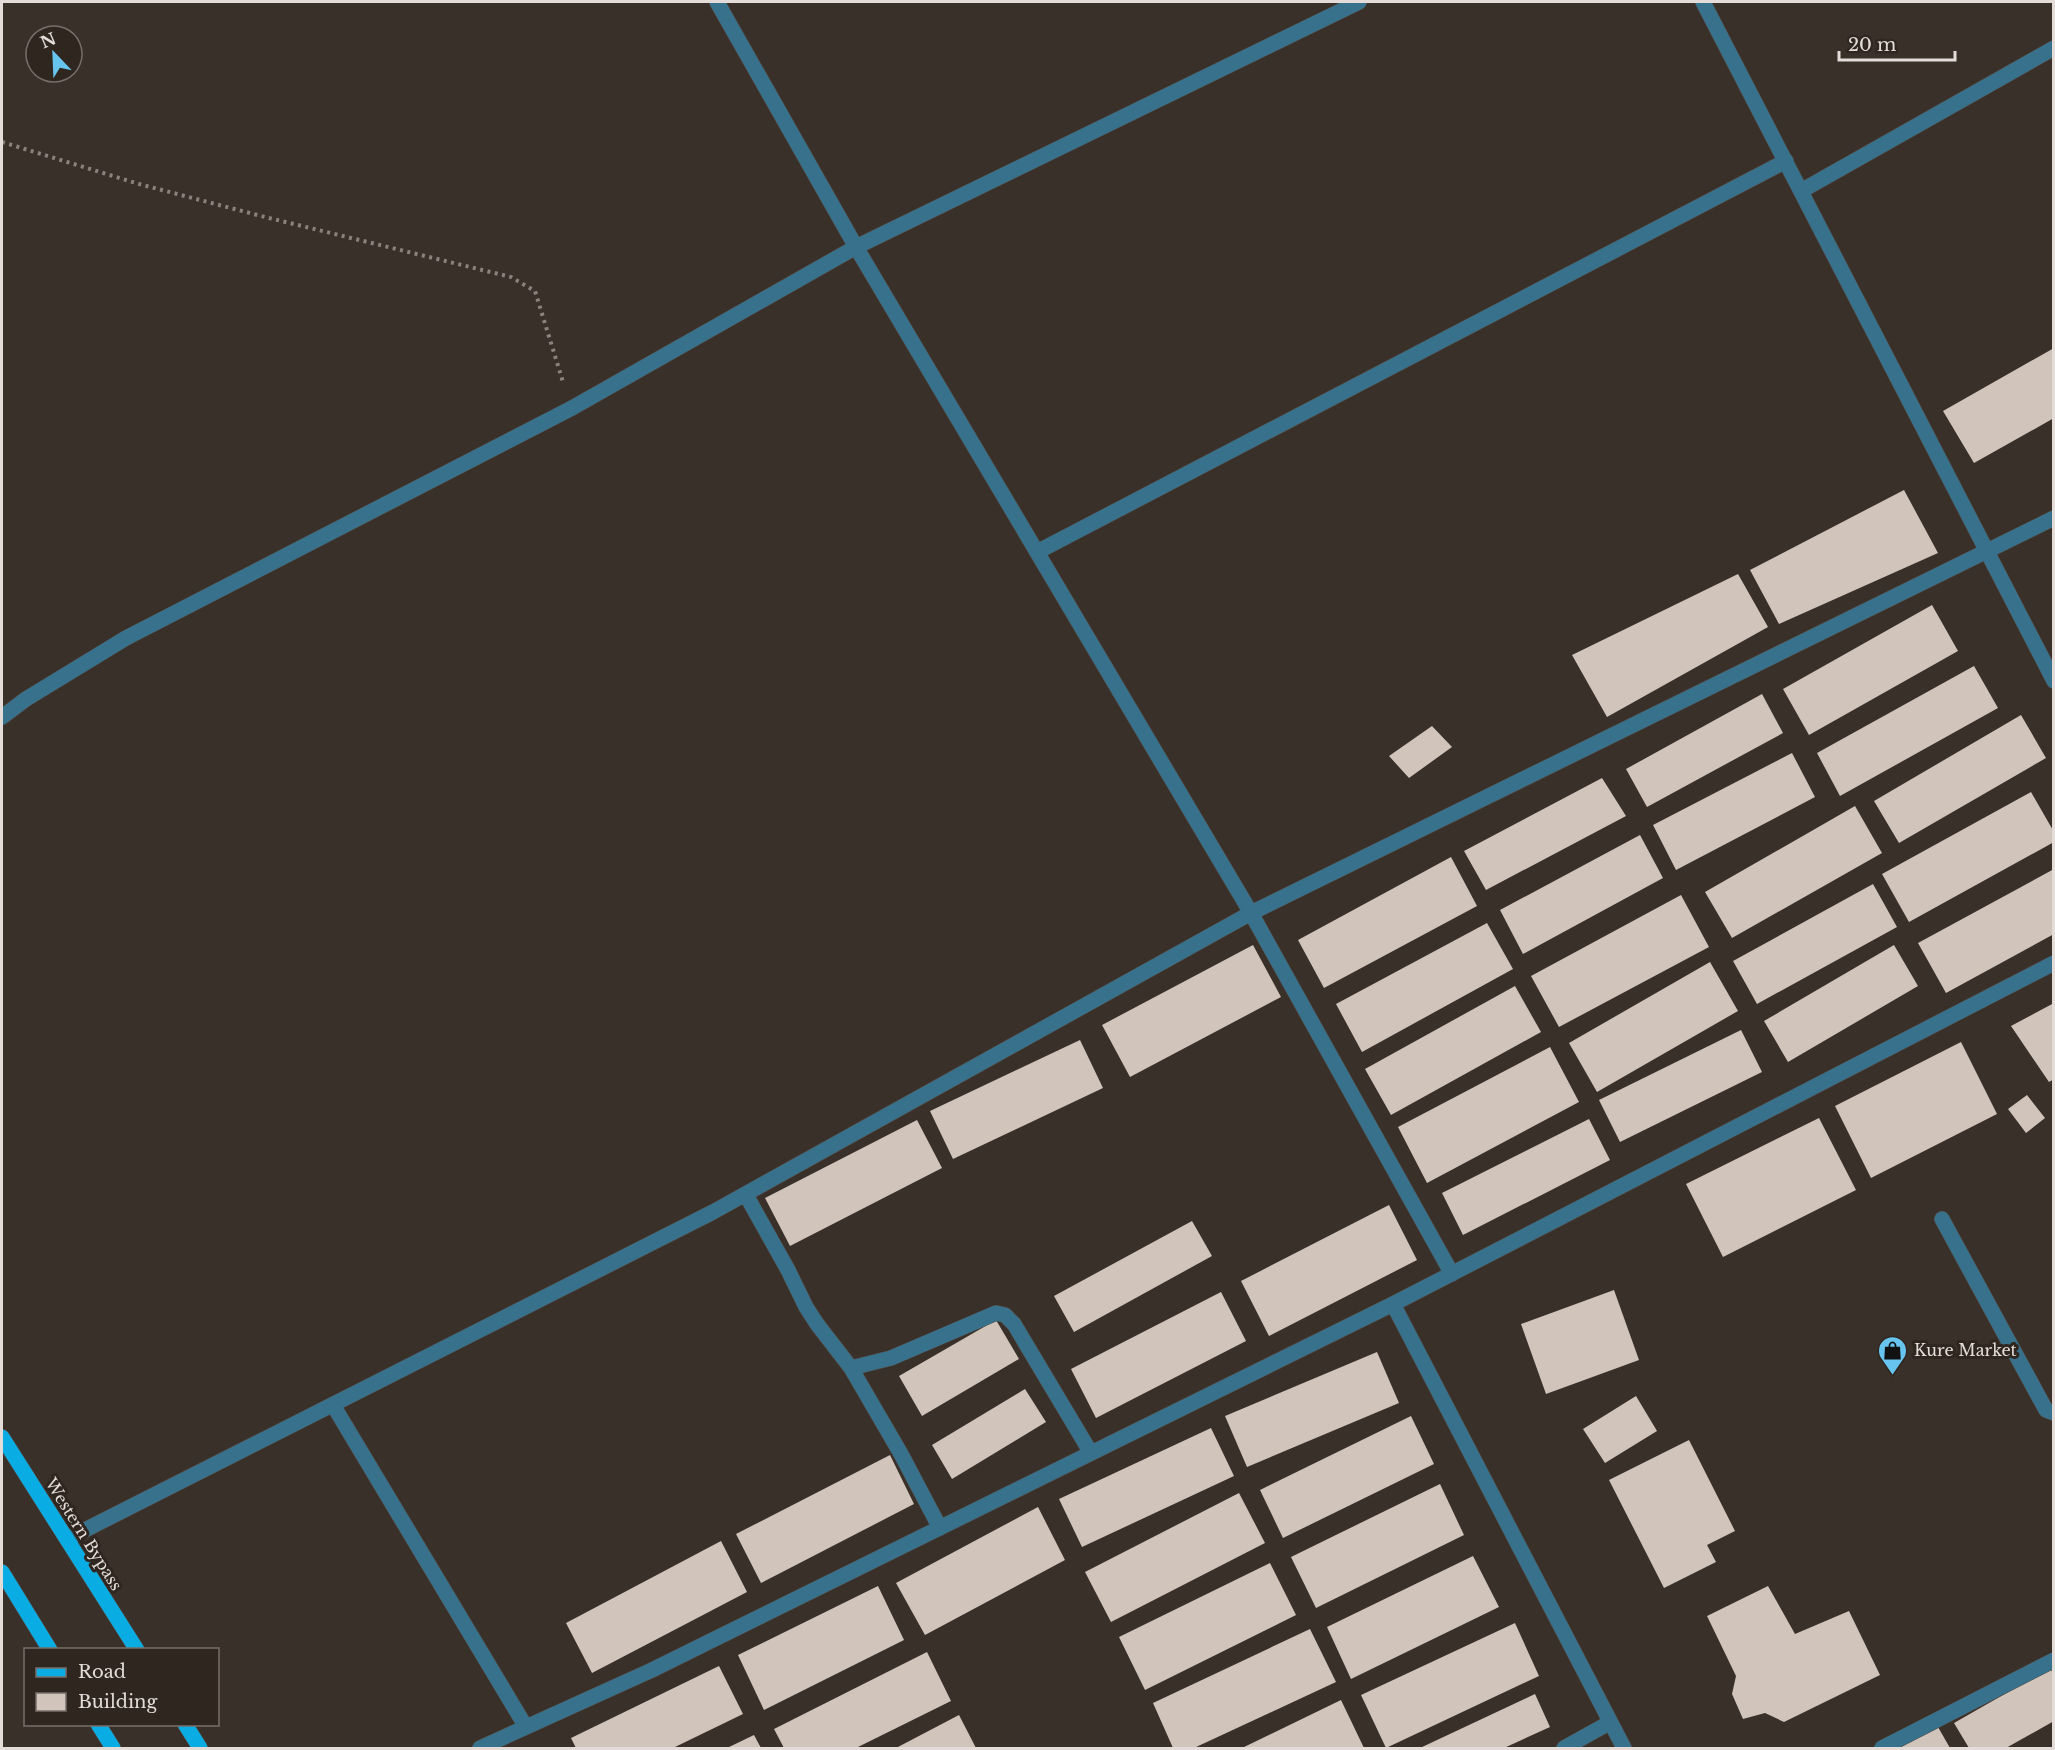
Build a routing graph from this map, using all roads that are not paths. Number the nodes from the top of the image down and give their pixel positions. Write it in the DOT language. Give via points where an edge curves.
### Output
graph roads {
  1 [pos="717,2"];
  2 [pos="1359,2"];
  3 [pos="1703,2"];
  4 [pos="2054,48"];
  5 [pos="1786,161"];
  6 [pos="1801,191"];
  7 [pos="856,247"];
  8 [pos="2054,518"];
  9 [pos="1037,552"];
  10 [pos="1987,552"];
  11 [pos="2054,681"];
  12 [pos="2,717"];
  13 [pos="1251,913"];
  14 [pos="2054,963"];
  15 [pos="746,1195"];
  16 [pos="1942,1218"];
  17 [pos="1452,1274"];
  18 [pos="1393,1304"];
  19 [pos="851,1368"];
  20 [pos="333,1405"];
  21 [pos="2054,1413"];
  22 [pos="2,1437"];
  23 [pos="1091,1453"];
  24 [pos="940,1528"];
  25 [pos="67,1539"];
  26 [pos="2,1572"];
  27 [pos="49,1648"];
  28 [pos="136,1648"];
  29 [pos="2054,1660"];
  30 [pos="1609,1723"];
  31 [pos="99,1726"];
  32 [pos="186,1726"];
  33 [pos="526,1727"];
  34 [pos="113,1749"];
  35 [pos="200,1749"];
  36 [pos="480,1749"];
  37 [pos="1564,1749"];
  38 [pos="1624,1749"];
  39 [pos="1882,1749"];
  1 -- 7 [label="street"];
  2 -- 7 [label="street"];
  3 -- 5 [label="street"];
  4 -- 6 [label="street"];
  5 -- 6 [label="street"];
  5 -- 9 [label="street"];
  6 -- 10 [label="street"];
  7 -- 9 [label="street"];
  7 -- 12 [label="street" via="572,408 126,638"];
  8 -- 10 [label="street"];
  9 -- 13 [label="street"];
  10 -- 11 [label="street"];
  10 -- 13 [label="street"];
  13 -- 15 [label="street"];
  13 -- 17 [label="street"];
  14 -- 17 [label="street"];
  15 -- 19 [label="street" via="806,1307"];
  15 -- 20 [label="street"];
  16 -- 21 [label="street" via="2046,1410"];
  17 -- 18 [label="street"];
  18 -- 23 [label="street"];
  18 -- 30 [label="street"];
  19 -- 23 [label="street" via="891,1358 996,1313 1005,1315"];
  19 -- 24 [label="street"];
  20 -- 25 [label="street"];
  20 -- 33 [label="street"];
  22 -- 25 [label="main road, Western Bypass"];
  23 -- 24 [label="street"];
  24 -- 33 [label="street" via="652,1670"];
  25 -- 28 [label="main road, Western Bypass"];
  26 -- 27 [label="main road"];
  29 -- 39 [label="street"];
  30 -- 37 [label="street"];
  30 -- 38 [label="street"];
  31 -- 34 [label="main road"];
  32 -- 35 [label="main road"];
  33 -- 36 [label="street"];
}
